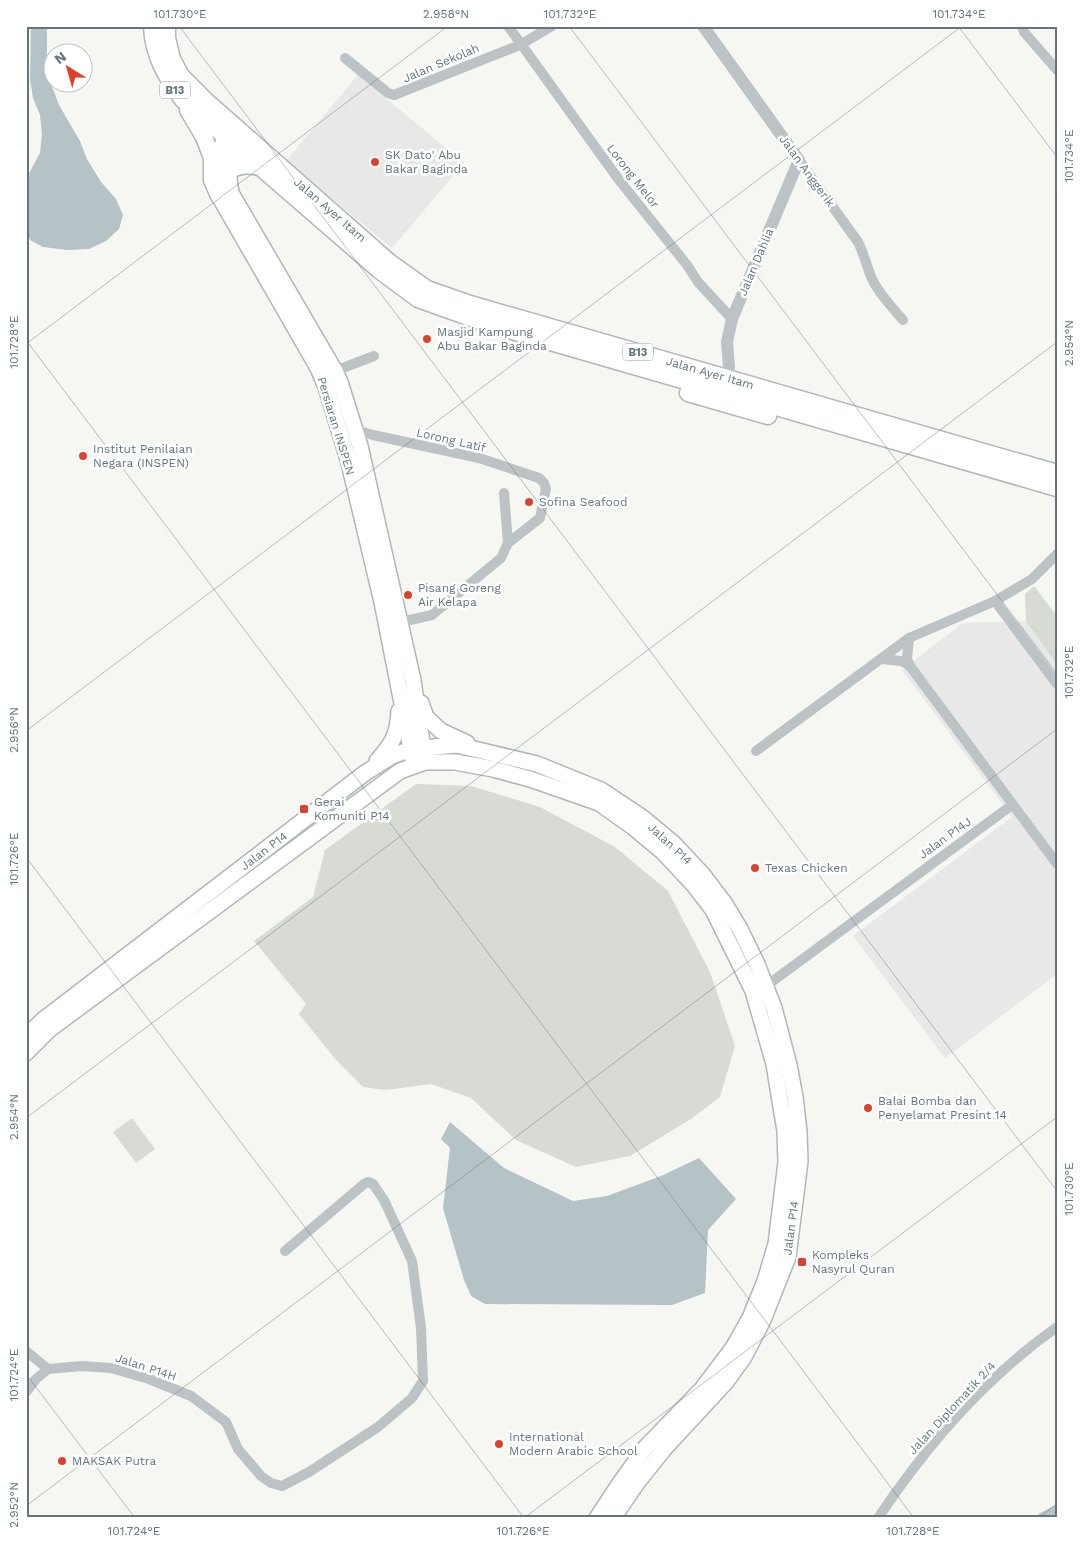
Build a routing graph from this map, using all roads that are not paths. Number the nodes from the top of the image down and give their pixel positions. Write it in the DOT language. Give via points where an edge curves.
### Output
graph roads {
  1 [pos="152,26"];
  2 [pos="167,26"];
  3 [pos="508,26"];
  4 [pos="552,26"];
  5 [pos="1022,26"];
  6 [pos="708,28"];
  7 [pos="520,45"];
  8 [pos="346,58"];
  9 [pos="1057,70"];
  10 [pos="183,100"];
  11 [pos="235,135"];
  12 [pos="261,159"];
  13 [pos="799,160"];
  14 [pos="227,172"];
  15 [pos="219,196"];
  16 [pos="507,314"];
  17 [pos="732,319"];
  18 [pos="903,320"];
  19 [pos="374,356"];
  20 [pos="729,367"];
  21 [pos="335,371"];
  22 [pos="850,413"];
  23 [pos="356,430"];
  24 [pos="1057,473"];
  25 [pos="1057,488"];
  26 [pos="504,493"];
  27 [pos="508,543"];
  28 [pos="1057,554"];
  29 [pos="996,602"];
  30 [pos="401,622"];
  31 [pos="909,638"];
  32 [pos="881,659"];
  33 [pos="910,666"];
  34 [pos="413,680"];
  35 [pos="1057,684"];
  36 [pos="401,691"];
  37 [pos="756,751"];
  38 [pos="496,753"];
  39 [pos="418,756"];
  40 [pos="365,773"];
  41 [pos="1012,805"];
  42 [pos="1057,864"];
  43 [pos="759,988"];
  44 [pos="26,1036"];
  45 [pos="26,1053"];
  46 [pos="285,1251"];
  47 [pos="1057,1327"];
  48 [pos="26,1351"];
  49 [pos="48,1369"];
  50 [pos="26,1392"];
  51 [pos="1057,1510"];
  52 [pos="597,1518"];
  53 [pos="613,1518"];
  54 [pos="878,1518"];
  55 [pos="1042,1518"];
  1 -- 10 [label="main road, B13" via="159,64"];
  2 -- 11 [label="main road, B13" via="172,59 181,76"];
  3 -- 7 [label="street, Lorong Melor"];
  4 -- 7 [label="street, Jalan Sekolah"];
  5 -- 9 [label="street"];
  6 -- 13 [label="street, Jalan Anggerik"];
  7 -- 8 [label="street, Jalan Sekolah" via="394,95"];
  7 -- 17 [label="street, Lorong Melor" via="619,180 698,282"];
  10 -- 11 [label="main road, B13"];
  10 -- 15 [label="main road" via="212,158 212,180"];
  11 -- 12 [label="main road, B13"];
  11 -- 14 [label="main road"];
  11 -- 15 [label="main road, Persiaran INSPEN" via="217,169"];
  12 -- 14 [label="main road"];
  12 -- 16 [label="main road, Jalan Ayer Itam / B13" via="427,289"];
  12 -- 25 [label="main road, Jalan Ayer Itam / B13" via="379,270 418,299 488,324 578,350 601,365 731,406 835,433 868,434"];
  13 -- 17 [label="street, Jalan Dahlia"];
  13 -- 18 [label="street, Jalan Anggerik" via="858,242 880,292"];
  14 -- 21 [label="main road, Persiaran INSPEN" via="231,193"];
  15 -- 36 [label="main road, Persiaran INSPEN" via="326,387 348,459"];
  16 -- 20 [label="main road" via="631,341"];
  16 -- 22 [label="main road, Jalan Ayer Itam / B13"];
  17 -- 20 [label="street, Jalan Dahlia" via="726,342"];
  19 -- 21 [label="street"];
  20 -- 22 [label="main road"];
  21 -- 23 [label="main road, Persiaran INSPEN"];
  22 -- 24 [label="main road, Jalan Ayer Itam / B13"];
  23 -- 27 [label="street, Lorong Latif" via="479,458 539,478 546,489 540,518"];
  23 -- 30 [label="main road, Persiaran INSPEN"];
  26 -- 27 [label="street"];
  27 -- 30 [label="street" via="501,558 441,609 432,615"];
  28 -- 29 [label="street" via="1032,579"];
  29 -- 31 [label="street"];
  29 -- 35 [label="street"];
  30 -- 34 [label="main road, Persiaran INSPEN"];
  31 -- 32 [label="street"];
  31 -- 33 [label="street" via="907,659"];
  32 -- 33 [label="street" via="901,661"];
  32 -- 37 [label="street"];
  33 -- 41 [label="street"];
  34 -- 38 [label="main road" via="426,718 458,741"];
  34 -- 39 [label="main road"];
  36 -- 39 [label="main road"];
  36 -- 40 [label="main road" via="398,726 391,744"];
  38 -- 39 [label="main road, Jalan P14" via="457,745"];
  38 -- 43 [label="main road, Jalan P14" via="536,764 601,790 673,843 725,904 757,964"];
  39 -- 40 [label="main road, Jalan P14" via="392,756"];
  39 -- 43 [label="main road, Jalan P14" via="530,779 599,803 633,826 693,884 713,910"];
  39 -- 45 [label="main road, Jalan P14" via="50,1029"];
  40 -- 44 [label="main road, Jalan P14"];
  41 -- 42 [label="street"];
  41 -- 43 [label="street, Jalan P14J"];
  43 -- 52 [label="main road, Jalan P14" via="774,1064 786,1162 776,1244 765,1282 733,1348 702,1389 646,1448"];
  43 -- 53 [label="main road, Jalan P14" via="774,1008 789,1064 799,1132 800,1161 788,1257 744,1357 726,1382 664,1449"];
  46 -- 49 [label="street, Jalan P14H" via="364,1184 373,1184 384,1200 412,1261 421,1328 423,1381 412,1398 378,1426 282,1486 261,1476 238,1449 226,1422 191,1396 111,1368"];
  47 -- 54 [label="street, Jalan Diplomatik 2/4" via="984,1388 933,1445"];
  48 -- 49 [label="street"];
  49 -- 50 [label="street"];
  51 -- 55 [label="street"];
}
